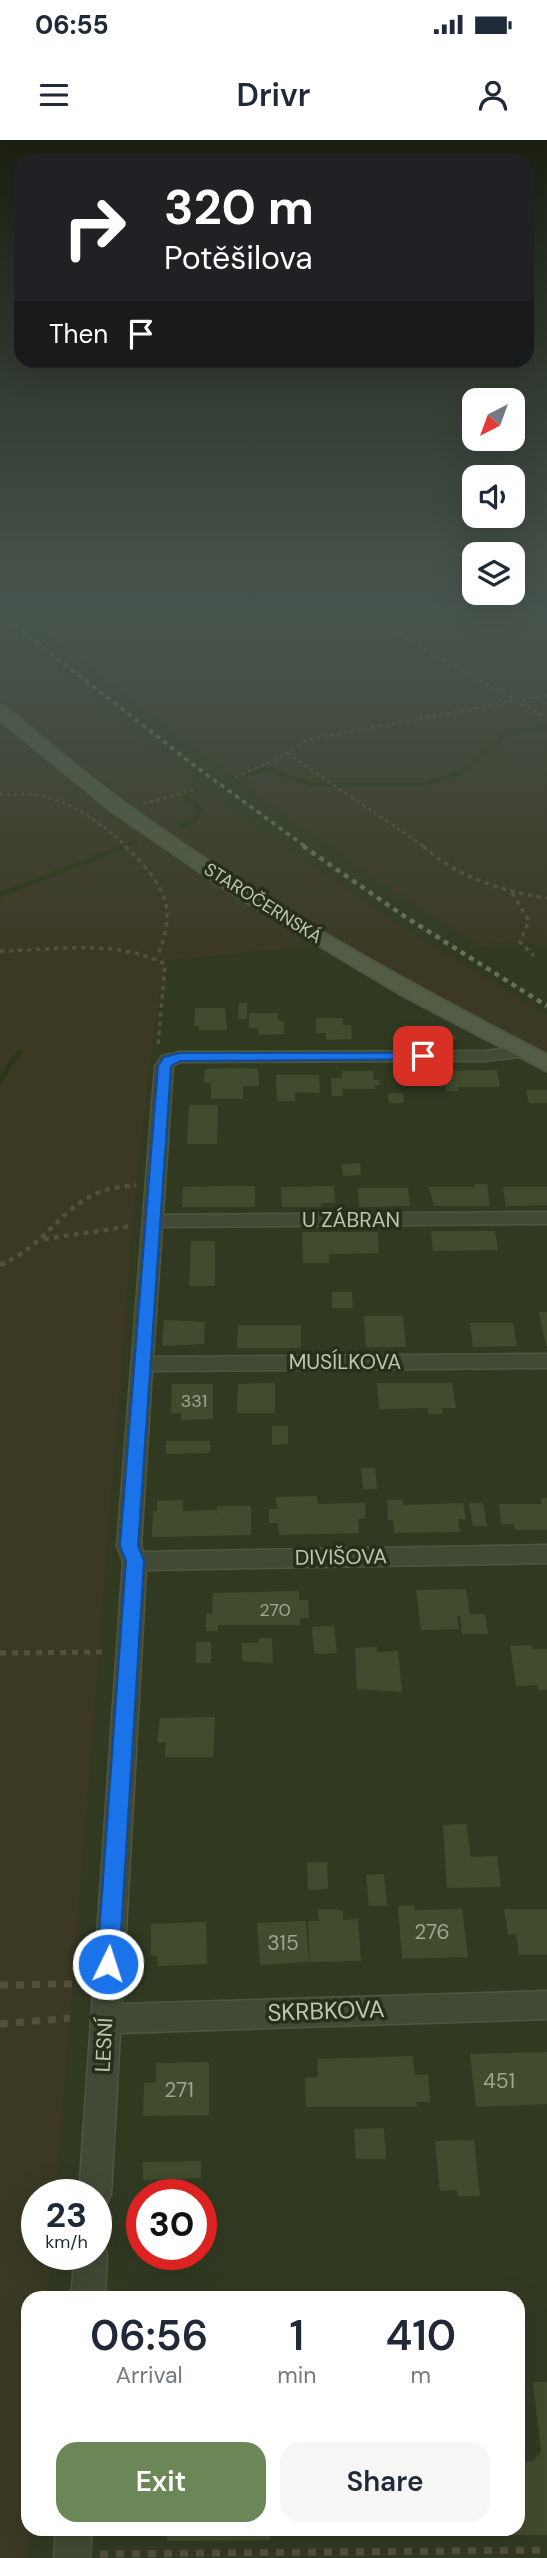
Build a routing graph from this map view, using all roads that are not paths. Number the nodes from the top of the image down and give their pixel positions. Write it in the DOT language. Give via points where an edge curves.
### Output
graph roads {
  1 [pos="20,727"];
  2 [pos="522,1052"];
  3 [pos="547,1064"];
  4 [pos="547,1218"];
  5 [pos="144,1224"];
  6 [pos="547,1361"];
  7 [pos="144,1364"];
  8 [pos="547,1554"];
  9 [pos="135,1561"];
  10 [pos="547,2005"];
  11 [pos="106,2019"];
  12 [pos="96,2179"];
  13 [pos="90,2270"];
  14 [pos="88,2291"];
  1 -- 2 [label="main road, STAROČERNSKÁ" via="187,856 275,912"];
  2 -- 3 [label="main road, STAROČERNSKÁ"];
  2 -- 5 [label="street, LESNÍ" via="168,1060"];
  4 -- 5 [label="street, U ZÁBRAN"];
  5 -- 7 [label="street, LESNÍ"];
  6 -- 7 [label="street, MUSÍLKOVA"];
  7 -- 9 [label="street, LESNÍ" via="129,1546"];
  8 -- 9 [label="street, DIVIŠOVA"];
  9 -- 11 [label="street, LESNÍ"];
  10 -- 11 [label="street, SKRBKOVA"];
  11 -- 12 [label="street, LESNÍ"];
  13 -- 14 [label="street"];
}
